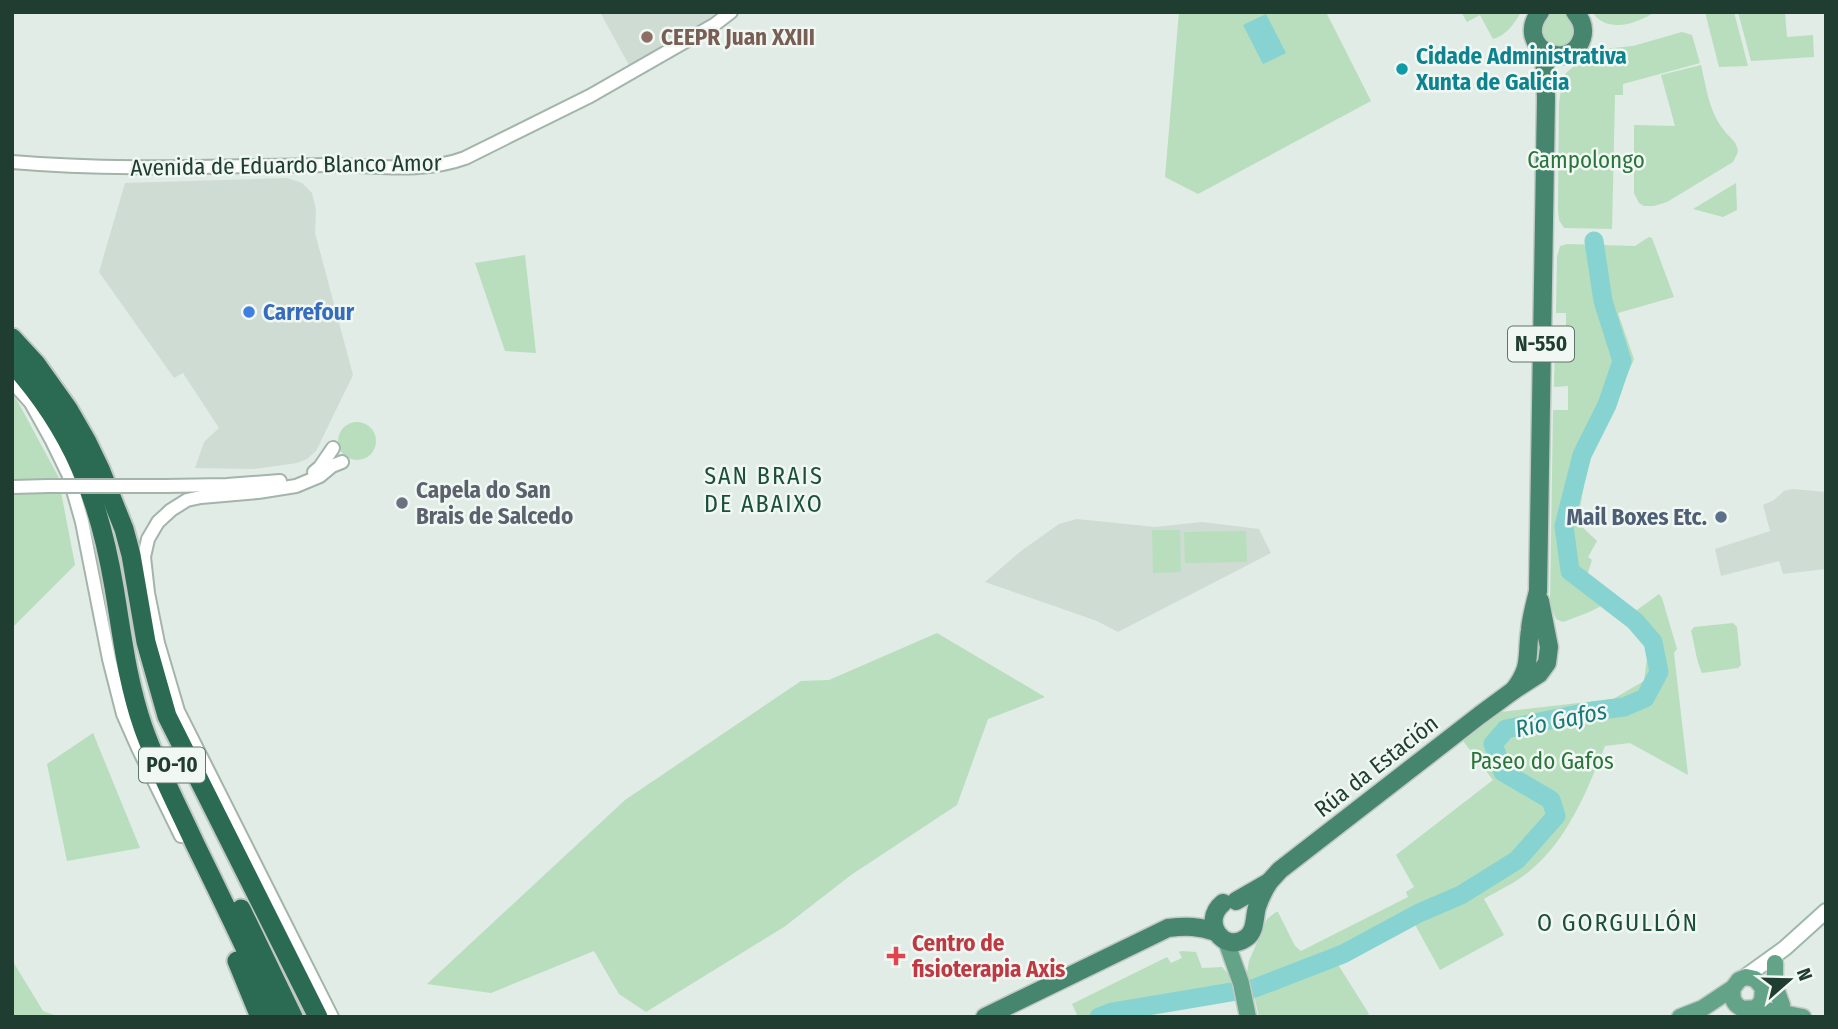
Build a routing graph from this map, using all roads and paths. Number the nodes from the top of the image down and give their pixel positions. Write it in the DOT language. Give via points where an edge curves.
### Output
graph roads {
  1 [pos="731,12"];
  2 [pos="1575,12"];
  3 [pos="1538,13"];
  4 [pos="1544,51"];
  5 [pos="1570,52"];
  6 [pos="1546,98"];
  7 [pos="12,162"];
  8 [pos="12,338"];
  9 [pos="12,363"];
  10 [pos="12,382"];
  11 [pos="333,449"];
  12 [pos="342,462"];
  13 [pos="12,487"];
  14 [pos="110,494"];
  15 [pos="189,830"];
  16 [pos="192,858"];
  17 [pos="1269,882"];
  18 [pos="1230,902"];
  19 [pos="1826,911"];
  20 [pos="1168,928"];
  21 [pos="1252,928"];
  22 [pos="1221,936"];
  23 [pos="1785,948"];
  24 [pos="1775,963"];
  25 [pos="1737,983"];
  26 [pos="1241,984"];
  27 [pos="1763,989"];
  28 [pos="1737,1005"];
  29 [pos="1703,1008"];
  30 [pos="1756,1008"];
  31 [pos="1793,1012"];
  32 [pos="260,1017"];
  33 [pos="277,1017"];
  34 [pos="293,1017"];
  35 [pos="318,1017"];
  36 [pos="332,1017"];
  37 [pos="985,1017"];
  38 [pos="1248,1017"];
  39 [pos="1680,1017"];
  1 -- 7 [label="street, Avenida de Eduardo Blanco Amor" via="602,90 453,163 414,167 116,167"];
  2 -- 5 [label="highway" via="1583,30 1579,44"];
  3 -- 4 [label="highway" via="1533,36"];
  4 -- 5 [label="highway" via="1554,55"];
  4 -- 6 [label="highway, N-550"];
  5 -- 6 [label="highway, N-550"];
  6 -- 17 [label="highway, Rúa da Estación / N-550" via="1538,591 1524,675 1514,690"];
  8 -- 14 [label="highway, PO-10" via="68,408"];
  9 -- 15 [label="highway, PO-10" via="54,416 86,479 101,522 133,695 152,751"];
  10 -- 16 [label="street" via="31,403 69,476 124,714"];
  11 -- 13 [label="street, bridge" via="311,474 278,481"];
  12 -- 36 [label="street" via="296,486 187,500 158,522 144,557 158,643 178,711"];
  14 -- 34 [label="highway, PO-10" via="151,712"];
  14 -- 35 [label="highway" via="131,555 146,642 167,716"];
  15 -- 16 [label="highway"];
  15 -- 33 [label="highway, PO-10"];
  16 -- 32 [label="highway"];
  17 -- 18 [label="highway, Rúa da Estación"];
  17 -- 21 [label="highway, Rúa da Estación"];
  18 -- 20 [label="highway, Rúa da Estación" via="1182,917"];
  18 -- 21 [label="highway" via="1248,907 1253,913"];
  18 -- 22 [label="highway" via="1215,913 1213,926"];
  19 -- 23 [label="main road"];
  20 -- 22 [label="highway" via="1189,925"];
  20 -- 37 [label="highway, Rúa da Estación"];
  21 -- 22 [label="highway" via="1238,942"];
  21 -- 26 [label="main road, Rúa da Estación" via="1242,957"];
  22 -- 26 [label="main road, Rúa da Estación"];
  23 -- 24 [label="main road"];
  23 -- 25 [label="main road"];
  24 -- 27 [label="main road"];
  24 -- 31 [label="main road" via="1775,986"];
  25 -- 27 [label="main road" via="1751,978"];
  25 -- 28 [label="main road" via="1732,998"];
  25 -- 29 [label="main road"];
  26 -- 38 [label="main road, Rúa da Estación"];
  27 -- 30 [label="main road"];
  27 -- 31 [label="main road"];
  28 -- 29 [label="main road"];
  28 -- 30 [label="main road"];
  29 -- 39 [label="main road"];
  30 -- 31 [label="main road"];
}
